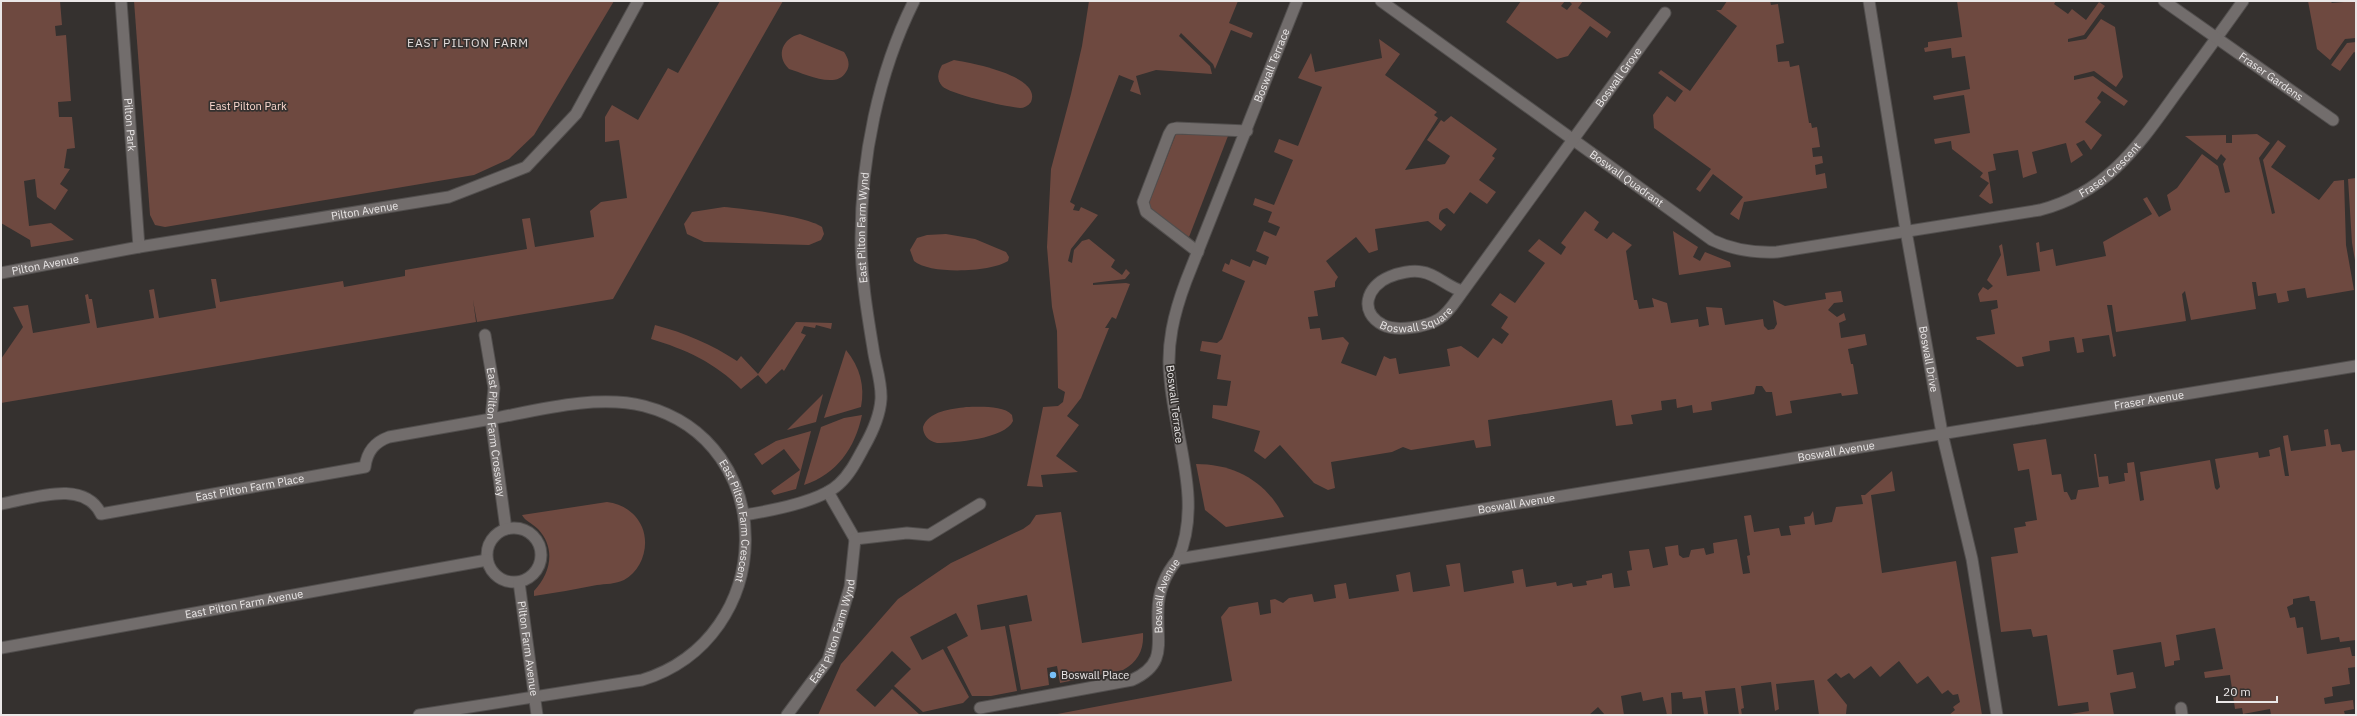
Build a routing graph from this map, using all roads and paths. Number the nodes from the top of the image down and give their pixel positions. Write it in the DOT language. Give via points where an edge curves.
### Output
graph roads {
  1 [pos="120,1"];
  2 [pos="638,1"];
  3 [pos="914,1"];
  4 [pos="1297,1"];
  5 [pos="1381,1"];
  6 [pos="1870,1"];
  7 [pos="2164,1"];
  8 [pos="2243,1"];
  9 [pos="1665,13"];
  10 [pos="2212,36"];
  11 [pos="2333,120"];
  12 [pos="1247,131"];
  13 [pos="1573,140"];
  14 [pos="1906,232"];
  15 [pos="139,247"];
  16 [pos="1198,252"];
  17 [pos="1,273"];
  18 [pos="1463,291"];
  19 [pos="484,336"];
  20 [pos="2356,366"];
  21 [pos="491,419"];
  22 [pos="1942,432"];
  23 [pos="828,492"];
  24 [pos="1,504"];
  25 [pos="980,504"];
  26 [pos="744,515"];
  27 [pos="506,529"];
  28 [pos="855,539"];
  29 [pos="1178,559"];
  30 [pos="487,560"];
  31 [pos="519,582"];
  32 [pos="1,648"];
  33 [pos="534,697"];
  34 [pos="980,708"];
  35 [pos="419,715"];
  36 [pos="537,715"];
  37 [pos="787,715"];
  38 [pos="1997,715"];
  1 -- 15 [label="street, Pilton Park"];
  2 -- 15 [label="street, Pilton Avenue" via="576,114 526,167 449,197"];
  3 -- 23 [label="street, East Pilton Farm Wynd" via="882,86 863,182 862,263 880,386 880,406 868,440 857,460 838,485"];
  4 -- 12 [label="street, Boswall Terrace"];
  5 -- 13 [label="street, Boswall Quadrant"];
  6 -- 14 [label="street, Boswall Drive"];
  7 -- 10 [label="street, Fraser Gardens"];
  8 -- 10 [label="street, Fraser Crescent"];
  9 -- 13 [label="street, Boswall Grove"];
  10 -- 11 [label="street, Fraser Gardens"];
  10 -- 14 [label="street, Fraser Crescent" via="2130,156 2116,170 2085,192 2040,210"];
  12 -- 16 [label="street, Boswall Terrace"];
  12 -- 16 [label="street" via="1177,128 1172,129 1169,134 1143,208"];
  13 -- 14 [label="street, Boswall Quadrant" via="1712,240 1732,248 1777,252"];
  13 -- 18 [label="street, Boswall Square"];
  14 -- 22 [label="street, Boswall Drive"];
  15 -- 17 [label="street, Pilton Avenue"];
  16 -- 29 [label="street, Boswall Terrace" via="1177,307 1170,344 1170,379 1189,505 1188,530"];
  18 -- 18 [label="street, Boswall Square" via="1453,289 1431,275 1421,272 1394,275 1373,287 1368,296 1371,314 1382,325 1390,328 1416,326 1439,319"];
  19 -- 21 [label="street, East Pilton Farm Crossway" via="494,388"];
  20 -- 22 [label="street, Fraser Avenue"];
  21 -- 24 [label="street, East Pilton Farm Place" via="385,438 375,444 369,452 365,467 101,514 87,498 72,493"];
  21 -- 26 [label="street, East Pilton Farm Crescent" via="603,401 633,404 655,410 690,428 716,453 729,474"];
  21 -- 27 [label="street, East Pilton Farm Crossway"];
  22 -- 29 [label="street, Boswall Avenue"];
  22 -- 38 [label="street, Boswall Drive" via="1972,558"];
  23 -- 26 [label="street, East Pilton Farm Wynd" via="773,510"];
  23 -- 28 [label="street"];
  25 -- 28 [label="street" via="929,535 906,533"];
  26 -- 33 [label="street, East Pilton Farm Crescent" via="744,555 739,587 725,618 702,647 670,669 642,680"];
  27 -- 30 [label="street" via="493,538 489,545"];
  27 -- 31 [label="street" via="524,530 537,541 540,549 539,566 534,574"];
  28 -- 37 [label="street, East Pilton Farm Wynd" via="850,587 828,660"];
  29 -- 34 [label="street, Boswall Avenue" via="1167,572 1160,594 1158,656 1141,676 1132,680"];
  30 -- 31 [label="street" via="490,568 502,580"];
  30 -- 32 [label="street, East Pilton Farm Avenue"];
  31 -- 33 [label="street, Pilton Farm Avenue"];
  33 -- 35 [label="street, East Pilton Farm Crescent"];
  33 -- 36 [label="street, Pilton Farm Avenue"];
}
